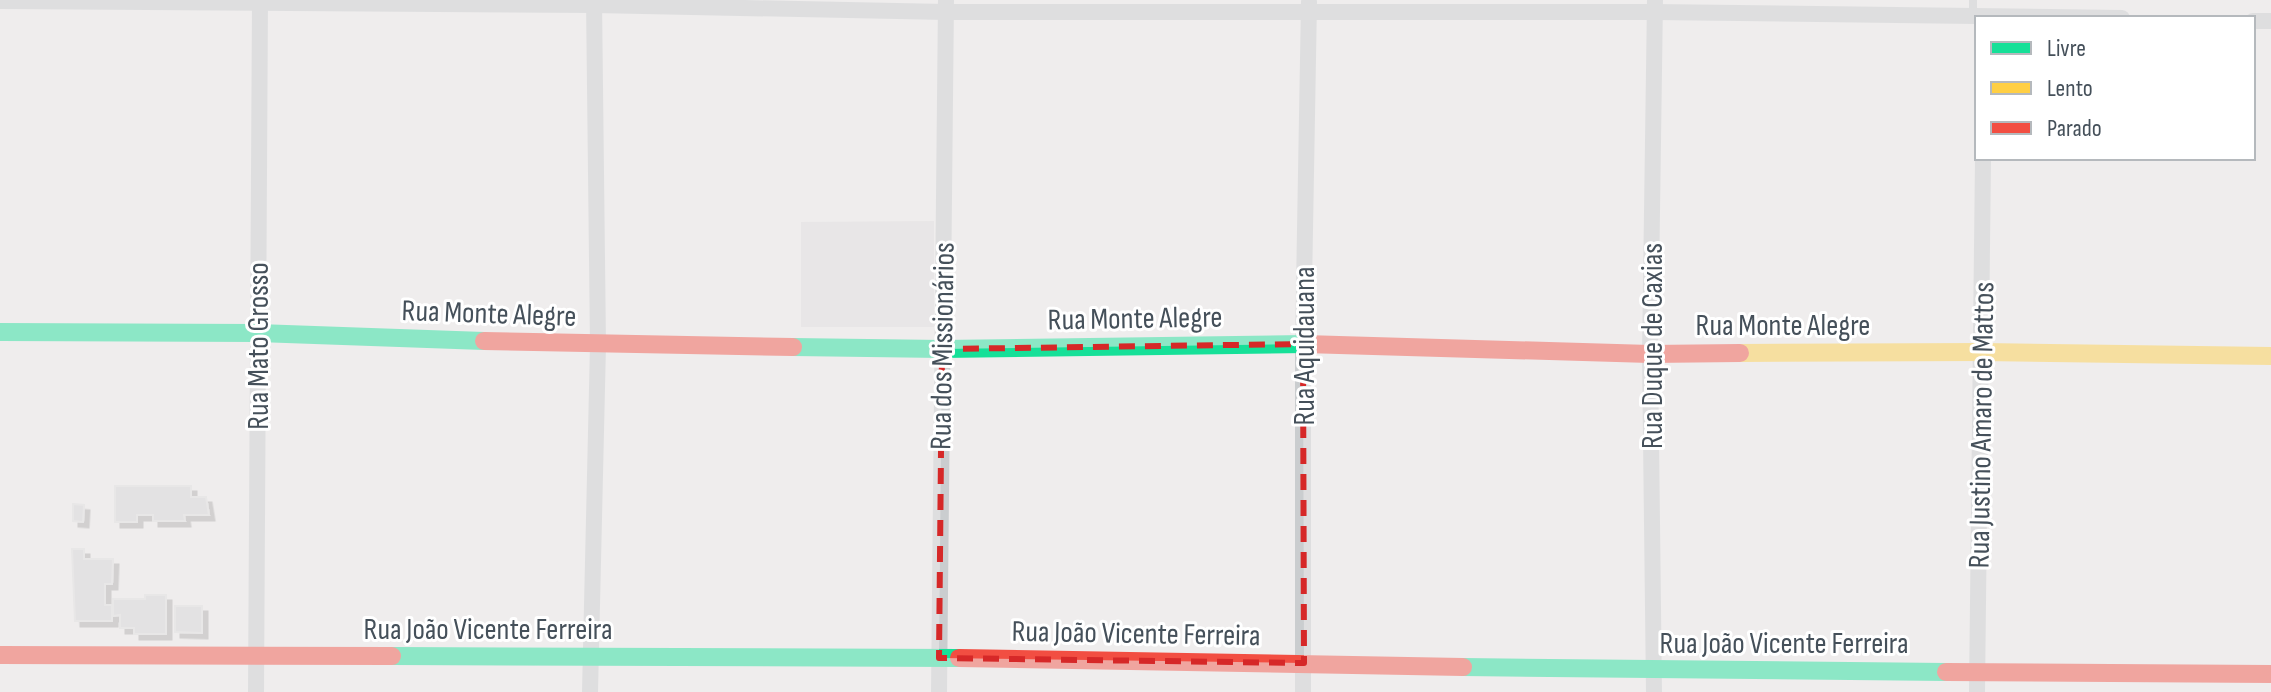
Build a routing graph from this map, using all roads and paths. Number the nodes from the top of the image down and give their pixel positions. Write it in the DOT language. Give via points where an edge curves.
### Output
graph roads {
  1 [pos="0,1"];
  2 [pos="260,1"];
  3 [pos="594,2"];
  4 [pos="1309,5"];
  5 [pos="946,6"];
  6 [pos="1655,6"];
  7 [pos="1978,12"];
  8 [pos="2074,16"];
  9 [pos="1983,160"];
  10 [pos="0,332"];
  11 [pos="258,333"];
  12 [pos="1303,344"];
  13 [pos="598,345"];
  14 [pos="942,349"];
  15 [pos="1983,352"];
  16 [pos="1650,354"];
  17 [pos="2271,356"];
  18 [pos="0,655"];
  19 [pos="256,655"];
  20 [pos="591,658"];
  21 [pos="939,658"];
  22 [pos="1304,663"];
  23 [pos="1654,670"];
  24 [pos="1977,672"];
  25 [pos="2271,674"];
  26 [pos="256,692"];
  27 [pos="590,692"];
  28 [pos="939,692"];
  29 [pos="1303,692"];
  30 [pos="1654,692"];
  31 [pos="1977,692"];
  1 -- 2 [label="street"];
  2 -- 3 [label="street"];
  2 -- 11 [label="street, Rua Mato Grosso"];
  3 -- 5 [label="street"];
  3 -- 13 [label="street"];
  4 -- 5 [label="street"];
  4 -- 6 [label="street"];
  4 -- 12 [label="street, Rua Aquidauana"];
  5 -- 14 [label="street, Rua dos Missionários"];
  6 -- 7 [label="street"];
  6 -- 16 [label="street, Rua Duque de Caxias"];
  7 -- 8 [label="street"];
  9 -- 15 [label="street, Rua Justino Amaro de Mattos"];
  10 -- 11 [label="street, Rua Monte Alegre"];
  11 -- 13 [label="street, Rua Monte Alegre"];
  11 -- 19 [label="street, Rua Mato Grosso"];
  12 -- 14 [label="street, Rua Monte Alegre"];
  12 -- 16 [label="street, Rua Monte Alegre"];
  12 -- 22 [label="street, Rua Aquidauana"];
  13 -- 14 [label="street, Rua Monte Alegre"];
  13 -- 20 [label="street"];
  14 -- 21 [label="street, Rua dos Missionários"];
  15 -- 16 [label="street, Rua Monte Alegre"];
  15 -- 17 [label="street, Rua Monte Alegre"];
  15 -- 24 [label="street, Rua Justino Amaro de Mattos"];
  16 -- 23 [label="street, Rua Duque de Caxias"];
  18 -- 19 [label="street, Rua João Vicente Ferreira"];
  19 -- 20 [label="street, Rua João Vicente Ferreira"];
  19 -- 26 [label="street, Rua Mato Grosso"];
  20 -- 21 [label="street, Rua João Vicente Ferreira"];
  20 -- 27 [label="street"];
  21 -- 22 [label="street, Rua João Vicente Ferreira"];
  21 -- 28 [label="street, Rua dos Missionários"];
  22 -- 23 [label="street, Rua João Vicente Ferreira"];
  22 -- 29 [label="street, Rua Aquidauana"];
  23 -- 24 [label="street, Rua João Vicente Ferreira"];
  23 -- 30 [label="street, Rua Duque de Caxias"];
  24 -- 25 [label="street, Rua João Vicente Ferreira"];
  24 -- 31 [label="street, Rua Justino Amaro de Mattos"];
}
